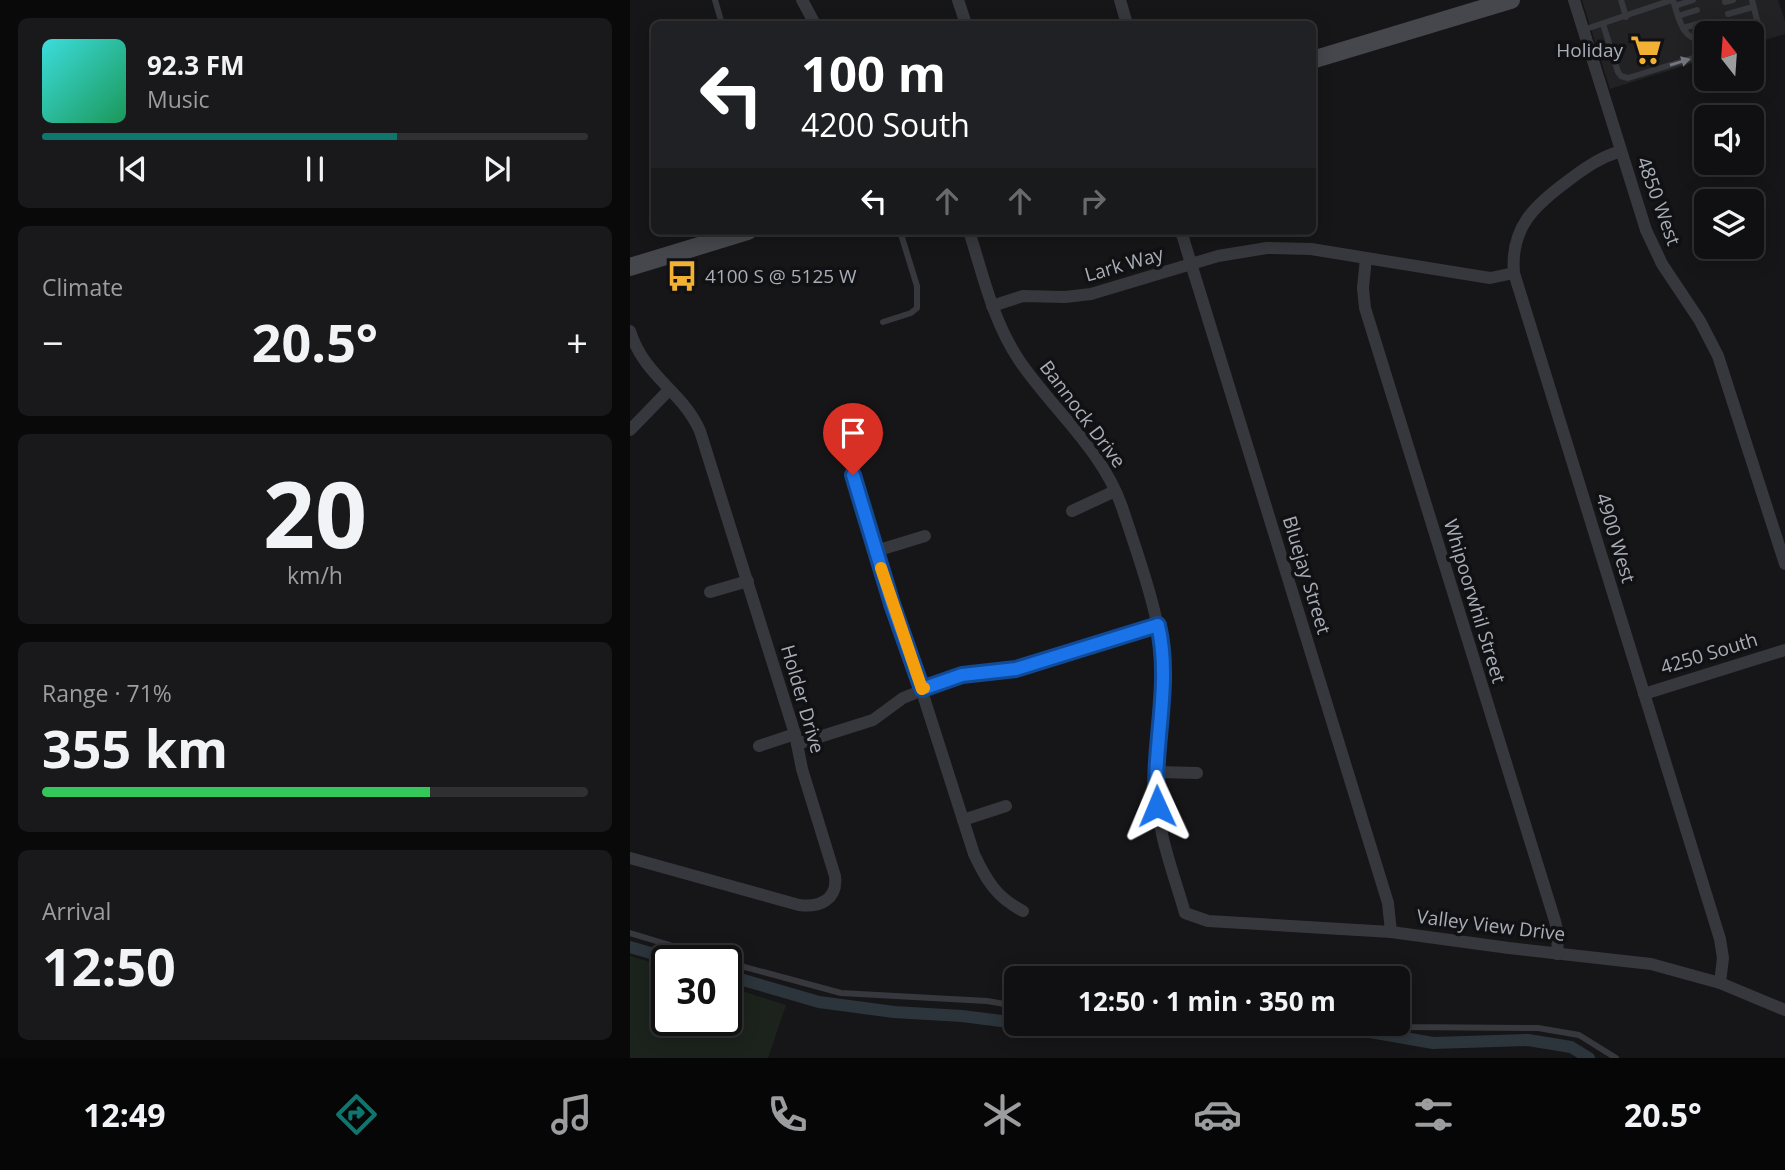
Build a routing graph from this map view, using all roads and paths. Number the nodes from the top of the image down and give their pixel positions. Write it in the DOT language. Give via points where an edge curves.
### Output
graph roads {
  1 [pos="715,0"];
  2 [pos="802,0"];
  3 [pos="958,0"];
  4 [pos="1120,0"];
  5 [pos="1574,0"];
  6 [pos="1621,0"];
  7 [pos="1693,0"];
  8 [pos="1494,2"];
  9 [pos="1673,2"];
  10 [pos="1752,3"];
  11 [pos="1697,10"];
  12 [pos="1728,14"];
  13 [pos="1678,16"];
  14 [pos="1626,17"];
  15 [pos="721,21"];
  16 [pos="814,21"];
  17 [pos="965,21"];
  18 [pos="1126,21"];
  19 [pos="1757,21"];
  20 [pos="1603,24"];
  21 [pos="1694,25"];
  22 [pos="1683,28"];
  23 [pos="1583,30"];
  24 [pos="1694,38"];
  25 [pos="1694,58"];
  26 [pos="1316,59"];
  27 [pos="1621,150"];
  28 [pos="735,235"];
  29 [pos="901,235"];
  30 [pos="970,235"];
  31 [pos="1182,235"];
  32 [pos="1366,258"];
  33 [pos="1191,264"];
  34 [pos="630,267"];
  35 [pos="1514,273"];
  36 [pos="992,306"];
  37 [pos="883,323"];
  38 [pos="630,331"];
  39 [pos="669,390"];
  40 [pos="630,430"];
  41 [pos="853,475"];
  42 [pos="1115,491"];
  43 [pos="1072,511"];
  44 [pos="925,536"];
  45 [pos="876,551"];
  46 [pos="1785,564"];
  47 [pos="748,581"];
  48 [pos="710,592"];
  49 [pos="1158,625"];
  50 [pos="1785,650"];
  51 [pos="922,689"];
  52 [pos="1644,694"];
  53 [pos="796,739"];
  54 [pos="759,746"];
  55 [pos="1157,772"];
  56 [pos="1197,773"];
  57 [pos="1006,806"];
  58 [pos="963,820"];
  59 [pos="630,858"];
  60 [pos="1023,911"];
  61 [pos="1185,913"];
  62 [pos="1391,932"];
  63 [pos="630,933"];
  64 [pos="671,945"];
  65 [pos="1557,954"];
  66 [pos="742,966"];
  67 [pos="1720,983"];
  68 [pos="1004,1004"];
  69 [pos="1785,1010"];
  70 [pos="1410,1027"];
  71 [pos="1616,1058"];
  1 -- 15 [label="lane"];
  2 -- 16 [label="street"];
  3 -- 17 [label="street"];
  4 -- 18 [label="street"];
  5 -- 23 [label="street, 4850 West"];
  6 -- 14 [label="lane"];
  7 -- 9 [label="lane"];
  8 -- 26 [label="main road"];
  9 -- 13 [label="lane"];
  9 -- 14 [label="lane"];
  10 -- 12 [label="lane"];
  10 -- 19 [label="lane"];
  11 -- 13 [label="lane"];
  13 -- 22 [label="lane"];
  14 -- 20 [label="lane"];
  20 -- 23 [label="lane"];
  20 -- 25 [label="lane, one-way" via="1622,76"];
  21 -- 22 [label="lane"];
  22 -- 24 [label="lane"];
  23 -- 27 [label="street, 4850 West"];
  27 -- 35 [label="street, 4900 West" via="1593,162 1531,211 1517,239"];
  27 -- 46 [label="street, 4850 West" via="1650,242 1718,356"];
  28 -- 34 [label="main road"];
  29 -- 37 [label="lane" via="917,286 917,308"];
  30 -- 36 [label="street, Bannock Drive"];
  31 -- 33 [label="street, Bluejay Street"];
  32 -- 33 [label="street, Lark Way" via="1282,247 1251,249"];
  32 -- 35 [label="street, Lark Way" via="1490,278"];
  32 -- 65 [label="street, Whipoorwhil Street" via="1365,308 1555,921"];
  33 -- 36 [label="street, Lark Way" via="1091,294 1023,296"];
  33 -- 62 [label="street, Bluejay Street" via="1390,908"];
  35 -- 52 [label="street, 4900 West"];
  36 -- 42 [label="street, Bannock Drive" via="1017,357 1089,448"];
  38 -- 39 [label="street, Holder Drive" via="645,364"];
  39 -- 40 [label="street"];
  39 -- 47 [label="street, Holder Drive" via="690,411 700,431"];
  41 -- 45 [label="street"];
  42 -- 43 [label="street"];
  42 -- 49 [label="street, Bannock Drive"];
  44 -- 45 [label="street"];
  45 -- 51 [label="street"];
  47 -- 48 [label="street"];
  47 -- 53 [label="street, Holder Drive"];
  49 -- 51 [label="street" via="1016,669 962,675"];
  49 -- 55 [label="street, Bannock Drive" via="1164,681"];
  50 -- 52 [label="street, 4250 South"];
  51 -- 53 [label="street" via="873,720"];
  51 -- 58 [label="street"];
  52 -- 67 [label="street, 4900 West" via="1720,939"];
  53 -- 54 [label="street"];
  53 -- 59 [label="street, Holder Drive" via="835,876 828,900 799,905"];
  55 -- 56 [label="street"];
  55 -- 61 [label="street, Bannock Drive" via="1159,821"];
  57 -- 58 [label="street"];
  58 -- 60 [label="street" via="974,854 996,892"];
  61 -- 62 [label="street, Valley View Drive" via="1208,921"];
  62 -- 65 [label="street, Valley View Drive"];
  63 -- 64 [label="lane"];
  65 -- 67 [label="street, Valley View Drive" via="1651,964"];
  66 -- 68 [label="lane" via="841,993"];
  67 -- 69 [label="street, Valley View Drive"];
  70 -- 71 [label="lane" via="1538,1028 1579,1035"];
}
